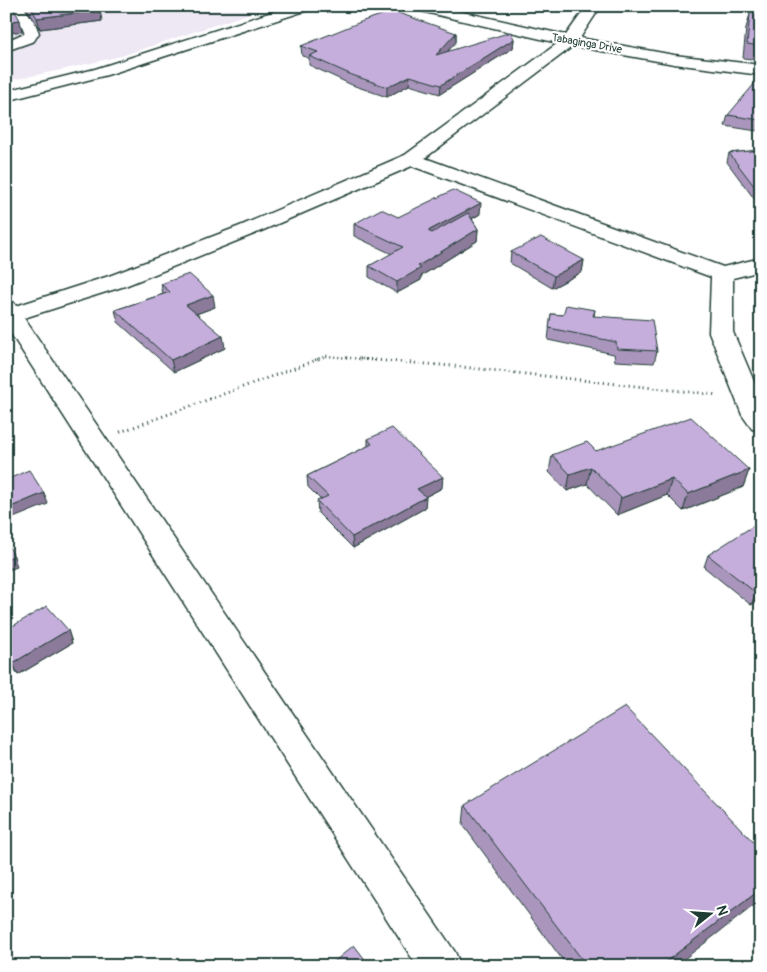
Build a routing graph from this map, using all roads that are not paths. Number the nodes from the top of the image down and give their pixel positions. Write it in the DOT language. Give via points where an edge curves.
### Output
graph roads {
  1 [pos="15,6"];
  2 [pos="306,6"];
  3 [pos="416,6"];
  4 [pos="594,6"];
  5 [pos="570,41"];
  6 [pos="6,46"];
  7 [pos="761,70"];
  8 [pos="6,96"];
  9 [pos="412,159"];
  10 [pos="761,264"];
  11 [pos="722,274"];
  12 [pos="8,313"];
  13 [pos="761,423"];
  14 [pos="441,966"];
  1 -- 6 [label="street" via="32,33 29,38"];
  2 -- 8 [label="street" via="101,72"];
  3 -- 5 [label="street, Tabaginga Drive"];
  4 -- 5 [label="street"];
  5 -- 7 [label="street, Tabaginga Drive"];
  5 -- 9 [label="street"];
  9 -- 11 [label="street"];
  9 -- 12 [label="street" via="247,230 117,281"];
  10 -- 11 [label="street"];
  11 -- 13 [label="street" via="721,332"];
  12 -- 14 [label="street" via="96,441"];
}
